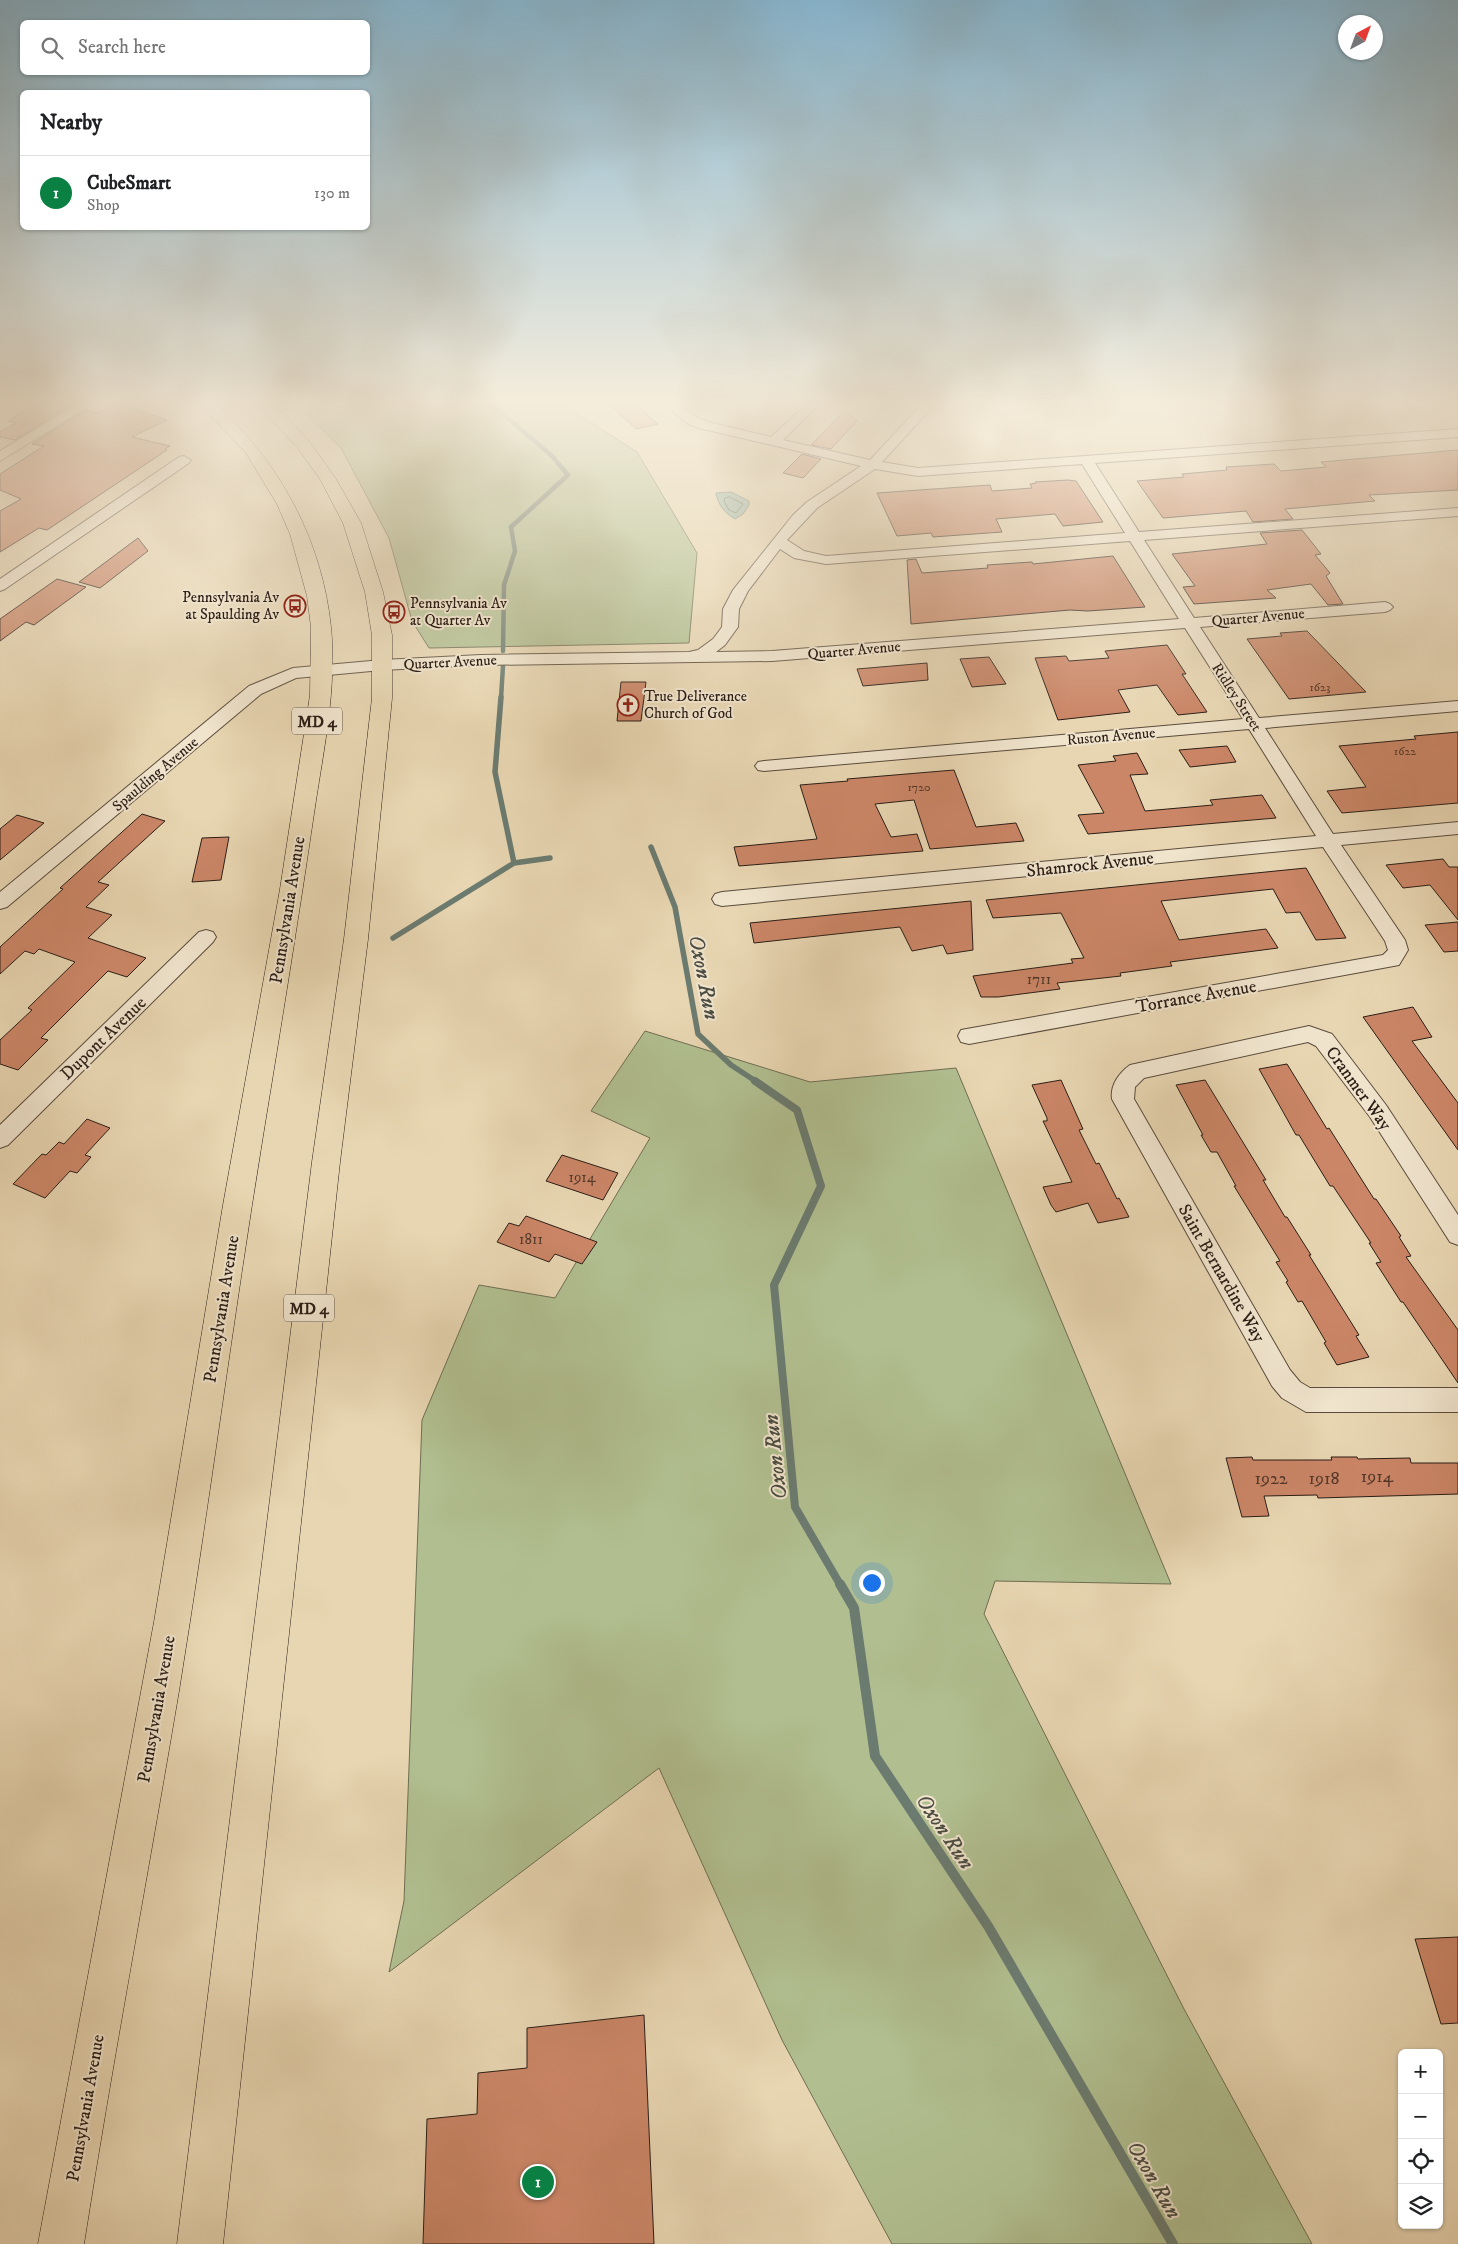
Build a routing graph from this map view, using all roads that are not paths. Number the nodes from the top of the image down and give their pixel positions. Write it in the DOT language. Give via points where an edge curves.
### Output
graph roads {
  1 [pos="113,509"];
  2 [pos="288,509"];
  3 [pos="344,509"];
  4 [pos="808,509"];
  5 [pos="1116,509"];
  6 [pos="1458,512"];
  7 [pos="1134,538"];
  8 [pos="778,541"];
  9 [pos="0,586"];
  10 [pos="1386,607"];
  11 [pos="1189,623"];
  12 [pos="684,658"];
  13 [pos="382,665"];
  14 [pos="322,671"];
  15 [pos="1458,706"];
  16 [pos="1254,724"];
  17 [pos="764,766"];
  18 [pos="1458,828"];
  19 [pos="1328,840"];
  20 [pos="722,899"];
  21 [pos="0,902"];
  22 [pos="1390,932"];
  23 [pos="206,937"];
  24 [pos="969,1036"];
  25 [pos="1209,1056"];
  26 [pos="0,1139"];
  27 [pos="1458,1235"];
  28 [pos="1458,1400"];
  29 [pos="61,2244"];
  30 [pos="200,2244"];
  1 -- 9 [label="street"];
  2 -- 14 [label="highway, Pennsylvania Avenue / MD 4" via="314,574 321,622"];
  3 -- 13 [label="highway, MD 4" via="352,523 374,592 382,635"];
  4 -- 8 [label="street"];
  5 -- 7 [label="street, Ridley Street"];
  6 -- 7 [label="street"];
  7 -- 8 [label="street" via="826,560 798,555"];
  7 -- 11 [label="street, Ridley Street"];
  8 -- 12 [label="street" via="735,599 730,627 719,642 704,653"];
  10 -- 11 [label="street, Quarter Avenue"];
  11 -- 12 [label="street, Quarter Avenue" via="835,652"];
  11 -- 16 [label="street, Ridley Street"];
  12 -- 13 [label="street, Quarter Avenue" via="481,660"];
  13 -- 14 [label="street, Quarter Avenue"];
  13 -- 30 [label="highway, MD 4" via="365,866 326,1162"];
  14 -- 21 [label="street, Spaulding Avenue" via="293,673 255,690"];
  14 -- 29 [label="highway, Pennsylvania Avenue / MD 4" via="296,864 161,1687"];
  15 -- 16 [label="street, Ruston Avenue"];
  16 -- 17 [label="street, Ruston Avenue"];
  16 -- 19 [label="street, Ridley Street"];
  18 -- 19 [label="street, Shamrock Avenue"];
  19 -- 20 [label="street, Shamrock Avenue"];
  19 -- 22 [label="street, Ridley Street"];
  22 -- 24 [label="street, Torrance Avenue" via="1398,950 1392,960"];
  23 -- 26 [label="street, Dupont Avenue"];
  25 -- 27 [label="street, Cranmer Way" via="1309,1034 1322,1038 1378,1111"];
  25 -- 28 [label="street, Saint Bernardine Way" via="1138,1071 1127,1080 1122,1095 1281,1378 1306,1400"];
}
